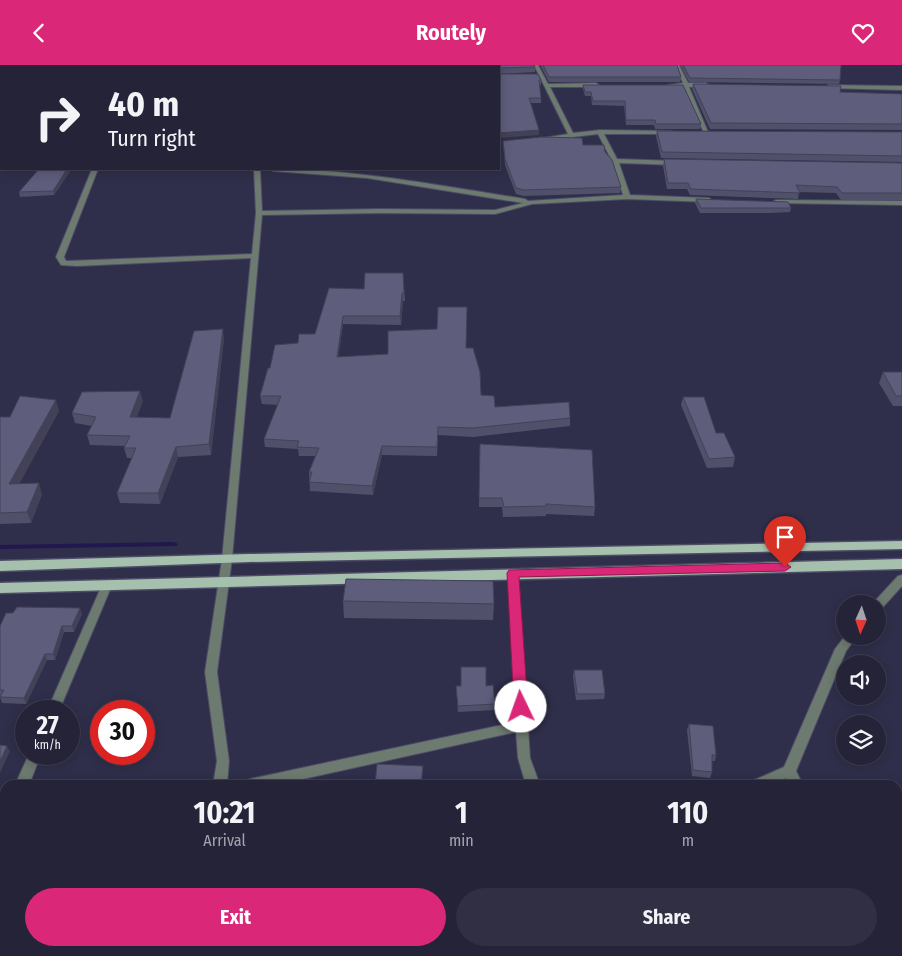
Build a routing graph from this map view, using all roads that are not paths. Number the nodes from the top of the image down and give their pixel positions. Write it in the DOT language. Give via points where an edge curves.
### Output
graph roads {
  1 [pos="536,65"];
  2 [pos="677,65"];
  3 [pos="532,75"];
  4 [pos="541,75"];
  5 [pos="605,85"];
  6 [pos="661,85"];
  7 [pos="687,85"];
  8 [pos="717,85"];
  9 [pos="546,86"];
  10 [pos="824,87"];
  11 [pos="902,87"];
  12 [pos="696,131"];
  13 [pos="706,131"];
  14 [pos="715,131"];
  15 [pos="600,132"];
  16 [pos="677,132"];
  17 [pos="571,135"];
  18 [pos="529,141"];
  19 [pos="615,161"];
  20 [pos="684,163"];
  21 [pos="95,170"];
  22 [pos="256,170"];
  23 [pos="286,170"];
  24 [pos="627,197"];
  25 [pos="716,200"];
  26 [pos="532,202"];
  27 [pos="766,202"];
  28 [pos="902,203"];
  29 [pos="259,213"];
  30 [pos="255,256"];
  31 [pos="902,545"];
  32 [pos="227,559"];
  33 [pos="902,565"];
  34 [pos="0,566"];
  35 [pos="513,573"];
  36 [pos="902,579"];
  37 [pos="223,581"];
  38 [pos="106,585"];
  39 [pos="0,588"];
  40 [pos="886,596"];
  41 [pos="844,645"];
  42 [pos="58,700"];
  43 [pos="522,726"];
  44 [pos="30,765"];
  45 [pos="789,771"];
  46 [pos="24,780"];
  47 [pos="221,780"];
  48 [pos="273,780"];
  49 [pos="531,780"];
  50 [pos="768,780"];
  51 [pos="794,780"];
  1 -- 4 [label="street"];
  2 -- 7 [label="street"];
  3 -- 4 [label="street"];
  4 -- 9 [label="street"];
  5 -- 9 [label="street"];
  6 -- 7 [label="street"];
  7 -- 8 [label="street"];
  7 -- 13 [label="street"];
  9 -- 17 [label="street"];
  10 -- 11 [label="street"];
  12 -- 13 [label="street"];
  13 -- 14 [label="street"];
  15 -- 16 [label="street"];
  15 -- 17 [label="street"];
  15 -- 19 [label="street"];
  17 -- 18 [label="street"];
  19 -- 20 [label="street"];
  19 -- 24 [label="street"];
  21 -- 30 [label="street" via="60,257 64,263"];
  22 -- 29 [label="street"];
  23 -- 26 [label="street" via="366,176"];
  24 -- 25 [label="street"];
  24 -- 26 [label="street"];
  26 -- 29 [label="street" via="495,212"];
  27 -- 28 [label="street"];
  29 -- 30 [label="street"];
  30 -- 32 [label="street"];
  31 -- 32 [label="main road"];
  32 -- 34 [label="main road"];
  32 -- 37 [label="street"];
  33 -- 35 [label="main road"];
  35 -- 37 [label="main road"];
  35 -- 43 [label="street"];
  36 -- 40 [label="street"];
  37 -- 38 [label="main road"];
  37 -- 47 [label="street" via="211,672 223,761"];
  38 -- 39 [label="main road"];
  38 -- 42 [label="street"];
  41 -- 45 [label="street"];
  43 -- 48 [label="street"];
  43 -- 49 [label="street" via="524,757"];
  44 -- 46 [label="street"];
  45 -- 50 [label="street"];
  45 -- 51 [label="street"];
}
